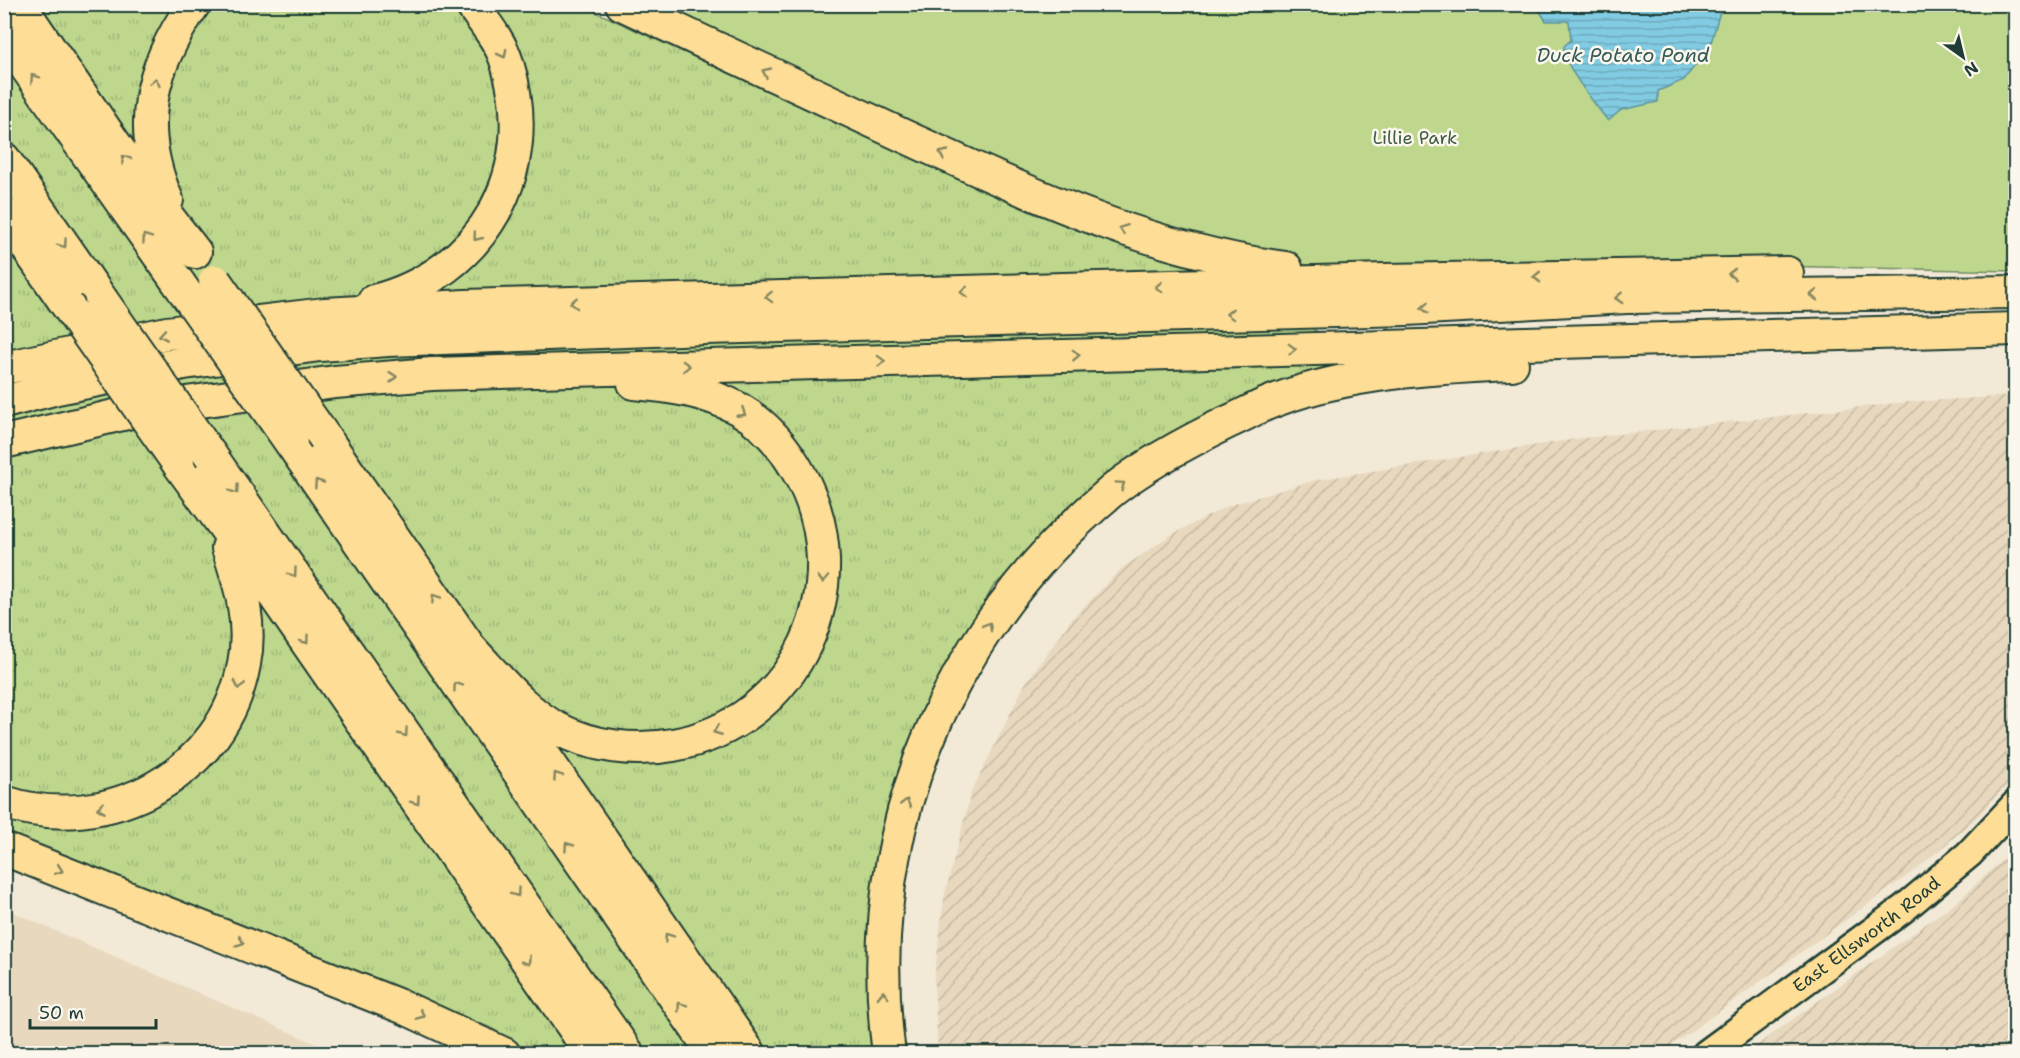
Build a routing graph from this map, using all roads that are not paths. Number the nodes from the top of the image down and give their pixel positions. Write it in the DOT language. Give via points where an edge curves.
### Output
graph roads {
  1 [pos="19,4"];
  2 [pos="194,4"];
  3 [pos="471,4"];
  4 [pos="622,4"];
  5 [pos="4,36"];
  6 [pos="4,159"];
  7 [pos="4,214"];
  8 [pos="195,252"];
  9 [pos="1385,280"];
  10 [pos="2007,292"];
  11 [pos="325,314"];
  12 [pos="2016,329"];
  13 [pos="1737,337"];
  14 [pos="4,368"];
  15 [pos="565,369"];
  16 [pos="4,402"];
  17 [pos="89,421"];
  18 [pos="4,442"];
  19 [pos="4,460"];
  20 [pos="211,509"];
  21 [pos="468,646"];
  22 [pos="4,802"];
  23 [pos="2016,804"];
  24 [pos="4,849"];
  25 [pos="504,1053"];
  26 [pos="592,1053"];
  27 [pos="628,1053"];
  28 [pos="714,1053"];
  29 [pos="750,1053"];
  30 [pos="889,1053"];
  31 [pos="1706,1053"];
  8 -- 1 [label="highway, one-way" via="148,192"];
  8 -- 2 [label="highway, one-way" via="158,179 151,156 150,132 158,68"];
  3 -- 11 [label="highway, one-way" via="507,61 516,116 508,182 488,223 459,259 430,280 393,296"];
  9 -- 4 [label="highway, one-way" via="1254,264 1151,240 1029,194"];
  28 -- 5 [label="highway, one-way, bridge"];
  6 -- 27 [label="highway, one-way, bridge"];
  7 -- 20 [label="highway, bridge"];
  21 -- 8 [label="highway, one-way, bridge"];
  10 -- 9 [label="highway, one-way" via="1945,278 1799,273"];
  9 -- 11 [label="highway, one-way" via="476,306"];
  10 -- 16 [label="highway, one-way" via="1627,297 1406,309 388,340 184,363"];
  11 -- 14 [label="highway, one-way" via="168,333"];
  12 -- 13 [label="highway"];
  15 -- 13 [label="highway, one-way"];
  30 -- 13 [label="highway, one-way" via="883,1010 884,923 892,853 914,776 939,712 994,616 1051,548 1115,489 1191,440 1276,399 1352,379 1438,368 1638,357"];
  17 -- 15 [label="highway, one-way" via="144,409 335,382"];
  15 -- 21 [label="highway, one-way" via="705,394 740,410 765,428 792,461 811,495 823,539 824,584 811,634 791,670 763,702 731,726 690,742 651,749 602,745 558,729 527,705"];
  17 -- 18 [label="highway"];
  17 -- 19 [label="highway" via="62,442"];
  20 -- 22 [label="highway, one-way" via="241,587 247,626 245,663 236,699 214,738 171,779 113,807 44,812"];
  20 -- 26 [label="highway, one-way"];
  29 -- 21 [label="highway, one-way"];
  23 -- 31 [label="main road, East Ellsworth Road" via="1970,854 1903,909"];
  24 -- 25 [label="highway, one-way" via="405,1008"];
}
